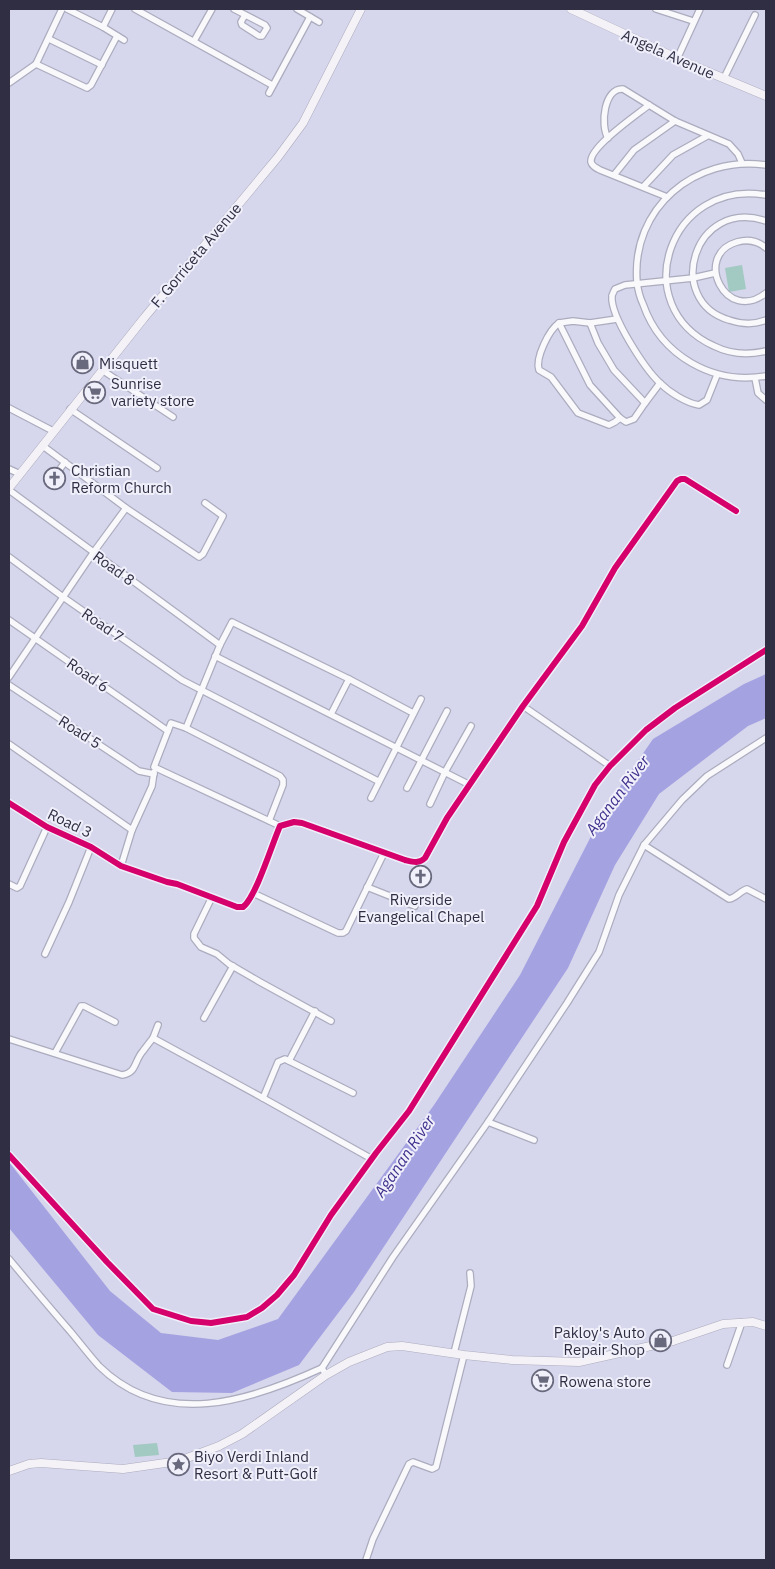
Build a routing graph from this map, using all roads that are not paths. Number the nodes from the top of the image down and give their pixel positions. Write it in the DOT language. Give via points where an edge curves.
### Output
graph roads {
  1 [pos="62,9"];
  2 [pos="67,9"];
  3 [pos="112,9"];
  4 [pos="135,9"];
  5 [pos="212,9"];
  6 [pos="234,9"];
  7 [pos="296,9"];
  8 [pos="361,9"];
  9 [pos="571,9"];
  10 [pos="656,9"];
  11 [pos="700,9"];
  12 [pos="245,15"];
  13 [pos="755,15"];
  14 [pos="310,17"];
  15 [pos="694,21"];
  16 [pos="319,22"];
  17 [pos="103,27"];
  18 [pos="117,36"];
  19 [pos="49,39"];
  20 [pos="124,40"];
  21 [pos="194,41"];
  22 [pos="677,59"];
  23 [pos="36,64"];
  24 [pos="102,65"];
  25 [pos="724,78"];
  26 [pos="9,83"];
  27 [pos="272,85"];
  28 [pos="269,93"];
  29 [pos="766,96"];
  30 [pos="649,105"];
  31 [pos="675,121"];
  32 [pos="707,136"];
  33 [pos="608,138"];
  34 [pos="742,163"];
  35 [pos="766,165"];
  36 [pos="614,175"];
  37 [pos="644,186"];
  38 [pos="766,195"];
  39 [pos="667,197"];
  40 [pos="766,221"];
  41 [pos="766,248"];
  42 [pos="715,273"];
  43 [pos="693,278"];
  44 [pos="666,280"];
  45 [pos="637,283"];
  46 [pos="766,293"];
  47 [pos="617,319"];
  48 [pos="766,320"];
  49 [pos="559,323"];
  50 [pos="590,323"];
  51 [pos="766,351"];
  52 [pos="102,370"];
  53 [pos="717,375"];
  54 [pos="766,376"];
  55 [pos="755,378"];
  56 [pos="660,383"];
  57 [pos="766,400"];
  58 [pos="645,403"];
  59 [pos="9,408"];
  60 [pos="70,409"];
  61 [pos="173,417"];
  62 [pos="620,418"];
  63 [pos="53,431"];
  64 [pos="43,446"];
  65 [pos="65,462"];
  66 [pos="157,468"];
  67 [pos="9,469"];
  68 [pos="20,474"];
  69 [pos="52,480"];
  70 [pos="9,489"];
  71 [pos="205,503"];
  72 [pos="126,508"];
  73 [pos="736,510"];
  74 [pos="93,553"];
  75 [pos="9,557"];
  76 [pos="63,597"];
  77 [pos="9,620"];
  78 [pos="35,638"];
  79 [pos="220,645"];
  80 [pos="766,650"];
  81 [pos="215,656"];
  82 [pos="9,677"];
  83 [pos="348,679"];
  84 [pos="9,685"];
  85 [pos="201,689"];
  86 [pos="421,699"];
  87 [pos="523,706"];
  88 [pos="446,711"];
  89 [pos="414,713"];
  90 [pos="331,714"];
  91 [pos="471,726"];
  92 [pos="186,728"];
  93 [pos="168,731"];
  94 [pos="766,738"];
  95 [pos="9,744"];
  96 [pos="396,747"];
  97 [pos="420,759"];
  98 [pos="610,766"];
  99 [pos="154,770"];
  100 [pos="445,772"];
  101 [pos="378,781"];
  102 [pos="470,785"];
  103 [pos="407,788"];
  104 [pos="370,798"];
  105 [pos="9,803"];
  106 [pos="430,804"];
  107 [pos="269,821"];
  108 [pos="280,826"];
  109 [pos="47,827"];
  110 [pos="132,830"];
  111 [pos="644,845"];
  112 [pos="91,847"];
  113 [pos="384,853"];
  114 [pos="121,866"];
  115 [pos="9,884"];
  116 [pos="367,887"];
  117 [pos="253,893"];
  118 [pos="212,897"];
  119 [pos="766,899"];
  120 [pos="415,906"];
  121 [pos="45,954"];
  122 [pos="233,966"];
  123 [pos="315,1012"];
  124 [pos="204,1018"];
  125 [pos="331,1021"];
  126 [pos="115,1022"];
  127 [pos="158,1025"];
  128 [pos="152,1038"];
  129 [pos="9,1039"];
  130 [pos="55,1053"];
  131 [pos="288,1061"];
  132 [pos="352,1093"];
  133 [pos="263,1098"];
  134 [pos="488,1122"];
  135 [pos="534,1140"];
  136 [pos="9,1155"];
  137 [pos="372,1159"];
  138 [pos="9,1259"];
  139 [pos="470,1273"];
  140 [pos="742,1322"];
  141 [pos="766,1326"];
  142 [pos="454,1353"];
  143 [pos="464,1356"];
  144 [pos="727,1365"];
  145 [pos="324,1371"];
  146 [pos="9,1471"];
  147 [pos="366,1560"];
  1 -- 19 [label="street"];
  2 -- 17 [label="street"];
  3 -- 17 [label="street"];
  4 -- 21 [label="street"];
  5 -- 21 [label="street"];
  6 -- 12 [label="street"];
  7 -- 14 [label="street"];
  8 -- 52 [label="main road, F. Gorriceta Avenue" via="303,123"];
  9 -- 22 [label="main road, Angela Avenue"];
  10 -- 15 [label="street"];
  11 -- 15 [label="street"];
  13 -- 25 [label="street"];
  14 -- 16 [label="street"];
  14 -- 27 [label="street"];
  15 -- 22 [label="street"];
  17 -- 18 [label="street"];
  18 -- 20 [label="street"];
  18 -- 24 [label="street"];
  19 -- 23 [label="street"];
  19 -- 24 [label="street"];
  21 -- 27 [label="street"];
  22 -- 25 [label="main road, Angela Avenue"];
  23 -- 24 [label="street" via="87,88"];
  23 -- 26 [label="street"];
  25 -- 29 [label="main road, Angela Avenue"];
  27 -- 28 [label="street"];
  30 -- 31 [label="street"];
  30 -- 33 [label="street"];
  30 -- 33 [label="street" via="623,89 617,90 606,105 603,122"];
  31 -- 32 [label="street"];
  31 -- 36 [label="street" via="634,150"];
  32 -- 34 [label="street" via="729,144"];
  32 -- 37 [label="street" via="673,156"];
  33 -- 36 [label="street" via="592,156 591,163 595,168"];
  34 -- 35 [label="street"];
  34 -- 39 [label="street" via="698,174"];
  36 -- 37 [label="street"];
  37 -- 39 [label="street"];
  38 -- 44 [label="street" via="730,195 698,210 675,237"];
  39 -- 45 [label="street" via="642,239"];
  40 -- 43 [label="street" via="735,218 709,232 697,248"];
  41 -- 42 [label="street" via="756,242 734,243 722,252"];
  42 -- 43 [label="street"];
  42 -- 46 [label="street" via="720,288 732,298 755,300"];
  43 -- 44 [label="street"];
  43 -- 48 [label="street" via="703,302 724,319 750,324"];
  44 -- 45 [label="street"];
  44 -- 51 [label="street" via="676,311 694,334 720,349 749,354"];
  45 -- 47 [label="street" via="615,289 612,295"];
  45 -- 53 [label="street" via="646,313 660,338 694,366"];
  47 -- 50 [label="street"];
  47 -- 56 [label="street" via="642,361"];
  49 -- 50 [label="street"];
  49 -- 62 [label="street" via="590,385"];
  49 -- 62 [label="street" via="545,341 538,361 539,370 551,377 578,413 608,424"];
  50 -- 58 [label="street" via="614,370"];
  52 -- 60 [label="main road, F. Gorriceta Avenue"];
  52 -- 61 [label="street"];
  53 -- 55 [label="street"];
  53 -- 56 [label="street" via="707,400 699,405"];
  54 -- 55 [label="street"];
  55 -- 57 [label="street" via="758,393"];
  56 -- 58 [label="street"];
  58 -- 62 [label="street" via="634,419 626,422"];
  59 -- 63 [label="street"];
  60 -- 63 [label="main road, F. Gorriceta Avenue"];
  60 -- 66 [label="street"];
  63 -- 64 [label="main road, F. Gorriceta Avenue"];
  64 -- 65 [label="street"];
  64 -- 68 [label="main road, F. Gorriceta Avenue"];
  65 -- 69 [label="street"];
  65 -- 72 [label="street"];
  67 -- 68 [label="street"];
  68 -- 70 [label="main road, F. Gorriceta Avenue"];
  70 -- 74 [label="street, Road 8"];
  71 -- 72 [label="street" via="223,516 199,557"];
  72 -- 74 [label="street"];
  73 -- 87 [label="street" via="685,479 677,481 614,568 582,626"];
  74 -- 76 [label="street"];
  74 -- 79 [label="street, Road 8"];
  75 -- 76 [label="street, Road 7"];
  76 -- 78 [label="street"];
  76 -- 85 [label="street, Road 7" via="182,680"];
  77 -- 78 [label="street, Road 6"];
  78 -- 82 [label="street"];
  78 -- 93 [label="street, Road 6"];
  79 -- 81 [label="street"];
  79 -- 83 [label="street" via="232,622"];
  80 -- 98 [label="street" via="661,718"];
  81 -- 85 [label="street"];
  81 -- 90 [label="street"];
  83 -- 89 [label="street"];
  83 -- 90 [label="street"];
  84 -- 99 [label="street, Road 5" via="140,770"];
  85 -- 92 [label="street"];
  85 -- 101 [label="street, Road 7"];
  86 -- 89 [label="street"];
  87 -- 98 [label="street"];
  87 -- 102 [label="street"];
  88 -- 97 [label="street"];
  89 -- 96 [label="street"];
  90 -- 96 [label="street"];
  91 -- 100 [label="street"];
  92 -- 93 [label="street" via="171,723"];
  92 -- 107 [label="street" via="280,776 283,785"];
  93 -- 99 [label="street"];
  94 -- 111 [label="street" via="707,776"];
  95 -- 110 [label="street"];
  96 -- 97 [label="street"];
  96 -- 101 [label="street"];
  97 -- 100 [label="street"];
  97 -- 103 [label="street"];
  98 -- 137 [label="street" via="579,812 537,906 409,1111"];
  99 -- 107 [label="street, Road 5"];
  99 -- 110 [label="street" via="152,786"];
  100 -- 102 [label="street"];
  100 -- 106 [label="street"];
  101 -- 104 [label="street"];
  102 -- 113 [label="street" via="422,861 417,863"];
  105 -- 109 [label="street, Road 3"];
  107 -- 108 [label="street, Road 5"];
  108 -- 113 [label="street" via="302,823"];
  108 -- 117 [label="street"];
  109 -- 112 [label="street, Road 3"];
  109 -- 115 [label="street" via="20,886 17,888"];
  110 -- 114 [label="street"];
  111 -- 119 [label="street" via="729,899 747,889"];
  111 -- 134 [label="street" via="619,895 599,952"];
  112 -- 114 [label="street, Road 3"];
  112 -- 121 [label="street"];
  113 -- 116 [label="street"];
  114 -- 118 [label="street, Road 3"];
  116 -- 117 [label="street" via="343,933"];
  116 -- 120 [label="street"];
  117 -- 118 [label="street, Road 3" via="243,907"];
  118 -- 122 [label="street" via="194,938 196,944"];
  122 -- 123 [label="street"];
  122 -- 124 [label="street"];
  123 -- 125 [label="street"];
  123 -- 131 [label="street"];
  126 -- 130 [label="street" via="80,1006"];
  127 -- 128 [label="street"];
  128 -- 130 [label="street" via="134,1069 122,1075"];
  128 -- 133 [label="street"];
  129 -- 130 [label="street"];
  131 -- 132 [label="street"];
  131 -- 133 [label="street" via="278,1062"];
  133 -- 137 [label="street"];
  134 -- 135 [label="street"];
  134 -- 145 [label="street" via="393,1257"];
  136 -- 137 [label="street" via="153,1308 191,1321 211,1323 247,1317 278,1295"];
  138 -- 145 [label="street" via="99,1365 119,1382 160,1402 204,1404 236,1400"];
  139 -- 142 [label="street" via="471,1286"];
  140 -- 141 [label="main road"];
  140 -- 143 [label="main road" via="723,1324 673,1340 580,1362"];
  140 -- 144 [label="street"];
  142 -- 143 [label="main road"];
  142 -- 145 [label="main road" via="386,1347"];
  143 -- 147 [label="street" via="436,1467 409,1464"];
  145 -- 146 [label="main road" via="242,1434 179,1462 123,1469 41,1463"];
}
